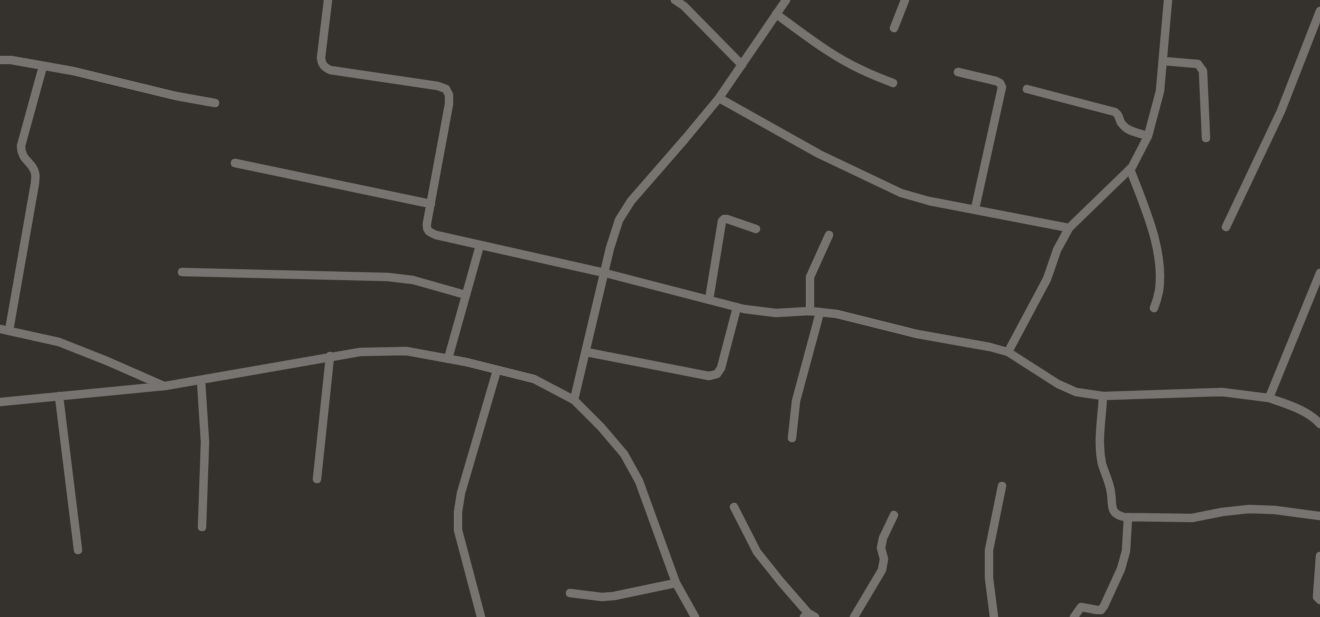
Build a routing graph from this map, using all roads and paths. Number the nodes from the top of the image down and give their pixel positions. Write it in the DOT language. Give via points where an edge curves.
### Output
graph roads {
  1 [pos="328,0"];
  2 [pos="675,0"];
  3 [pos="905,0"];
  4 [pos="1168,0"];
  5 [pos="783,1"];
  6 [pos="1320,11"];
  7 [pos="776,14"];
  8 [pos="894,28"];
  9 [pos="0,60"];
  10 [pos="1164,61"];
  11 [pos="742,65"];
  12 [pos="43,66"];
  13 [pos="958,72"];
  14 [pos="893,84"];
  15 [pos="1027,89"];
  16 [pos="719,98"];
  17 [pos="215,103"];
  18 [pos="1148,136"];
  19 [pos="1206,138"];
  20 [pos="235,163"];
  21 [pos="1130,169"];
  22 [pos="431,204"];
  23 [pos="975,209"];
  24 [pos="1226,227"];
  25 [pos="1069,228"];
  26 [pos="756,229"];
  27 [pos="829,235"];
  28 [pos="480,245"];
  29 [pos="182,272"];
  30 [pos="605,273"];
  31 [pos="1320,273"];
  32 [pos="466,295"];
  33 [pos="709,300"];
  34 [pos="737,307"];
  35 [pos="1154,308"];
  36 [pos="810,311"];
  37 [pos="820,312"];
  38 [pos="0,329"];
  39 [pos="9,331"];
  40 [pos="586,352"];
  41 [pos="1008,352"];
  42 [pos="330,356"];
  43 [pos="448,359"];
  44 [pos="498,370"];
  45 [pos="202,380"];
  46 [pos="165,386"];
  47 [pos="59,396"];
  48 [pos="1103,396"];
  49 [pos="1269,398"];
  50 [pos="574,400"];
  51 [pos="0,402"];
  52 [pos="1320,424"];
  53 [pos="792,438"];
  54 [pos="317,479"];
  55 [pos="1002,486"];
  56 [pos="734,507"];
  57 [pos="894,515"];
  58 [pos="1320,516"];
  59 [pos="1128,517"];
  60 [pos="202,526"];
  61 [pos="78,550"];
  62 [pos="1320,556"];
  63 [pos="676,583"];
  64 [pos="570,593"];
  65 [pos="1320,600"];
  66 [pos="809,616"];
  67 [pos="481,617"];
  68 [pos="695,617"];
  69 [pos="854,617"];
  70 [pos="994,617"];
  71 [pos="1074,617"];
  1 -- 22 [label="street" via="321,58 325,67 330,70 446,89 449,104"];
  2 -- 11 [label="street"];
  3 -- 8 [label="street"];
  4 -- 10 [label="street"];
  5 -- 7 [label="street"];
  6 -- 24 [label="street" via="1281,111"];
  7 -- 11 [label="street"];
  7 -- 14 [label="street" via="861,70"];
  9 -- 12 [label="street"];
  10 -- 18 [label="street" via="1160,91"];
  10 -- 19 [label="street" via="1198,64 1201,67"];
  11 -- 16 [label="street"];
  12 -- 17 [label="street"];
  12 -- 39 [label="street" via="21,146 22,156 35,173 35,183"];
  13 -- 23 [label="street" via="996,81 1002,86"];
  15 -- 18 [label="street" via="1115,112 1127,129"];
  16 -- 23 [label="street" via="819,154 901,193"];
  16 -- 30 [label="street" via="631,201 619,220"];
  18 -- 21 [label="street"];
  20 -- 22 [label="street"];
  21 -- 25 [label="street"];
  21 -- 35 [label="street" via="1154,238 1159,263 1159,291"];
  22 -- 28 [label="street" via="427,228 430,232"];
  23 -- 25 [label="street"];
  25 -- 41 [label="street" via="1057,250 1047,279"];
  26 -- 33 [label="street" via="727,219 722,221"];
  27 -- 36 [label="street" via="810,277"];
  28 -- 30 [label="street"];
  28 -- 32 [label="street"];
  29 -- 32 [label="street" via="388,277 413,280"];
  30 -- 33 [label="street"];
  30 -- 40 [label="street"];
  31 -- 49 [label="street"];
  32 -- 43 [label="street"];
  33 -- 34 [label="street"];
  34 -- 36 [label="street" via="776,313"];
  34 -- 40 [label="street" via="721,368 717,374 709,376"];
  36 -- 37 [label="street"];
  37 -- 41 [label="street" via="916,334 990,346"];
  37 -- 53 [label="street" via="796,401"];
  38 -- 39 [label="street"];
  39 -- 46 [label="street" via="60,342"];
  40 -- 50 [label="street"];
  41 -- 48 [label="street" via="1058,384 1076,392"];
  42 -- 43 [label="street" via="360,352 406,351"];
  42 -- 45 [label="street"];
  42 -- 54 [label="street"];
  43 -- 44 [label="street"];
  44 -- 50 [label="street" via="534,379"];
  44 -- 67 [label="street" via="461,493 458,512 458,530"];
  45 -- 46 [label="street"];
  45 -- 60 [label="street" via="205,442"];
  46 -- 47 [label="street"];
  47 -- 51 [label="street"];
  47 -- 61 [label="street"];
  48 -- 49 [label="street" via="1222,392"];
  48 -- 59 [label="street" via="1100,448 1102,463 1112,493 1113,510 1117,515"];
  49 -- 52 [label="street" via="1303,411"];
  50 -- 63 [label="street" via="602,427 624,454 638,481"];
  55 -- 70 [label="street" via="989,550 989,578"];
  56 -- 66 [label="street" via="757,552"];
  57 -- 69 [label="street" via="883,538 882,570"];
  58 -- 59 [label="street" via="1249,509 1192,518"];
  59 -- 71 [label="street" via="1126,551 1121,569 1104,606 1101,610 1081,607"];
  62 -- 65 [label="street" via="1316,597"];
  63 -- 64 [label="street" via="614,596"];
  63 -- 68 [label="street"];
}
